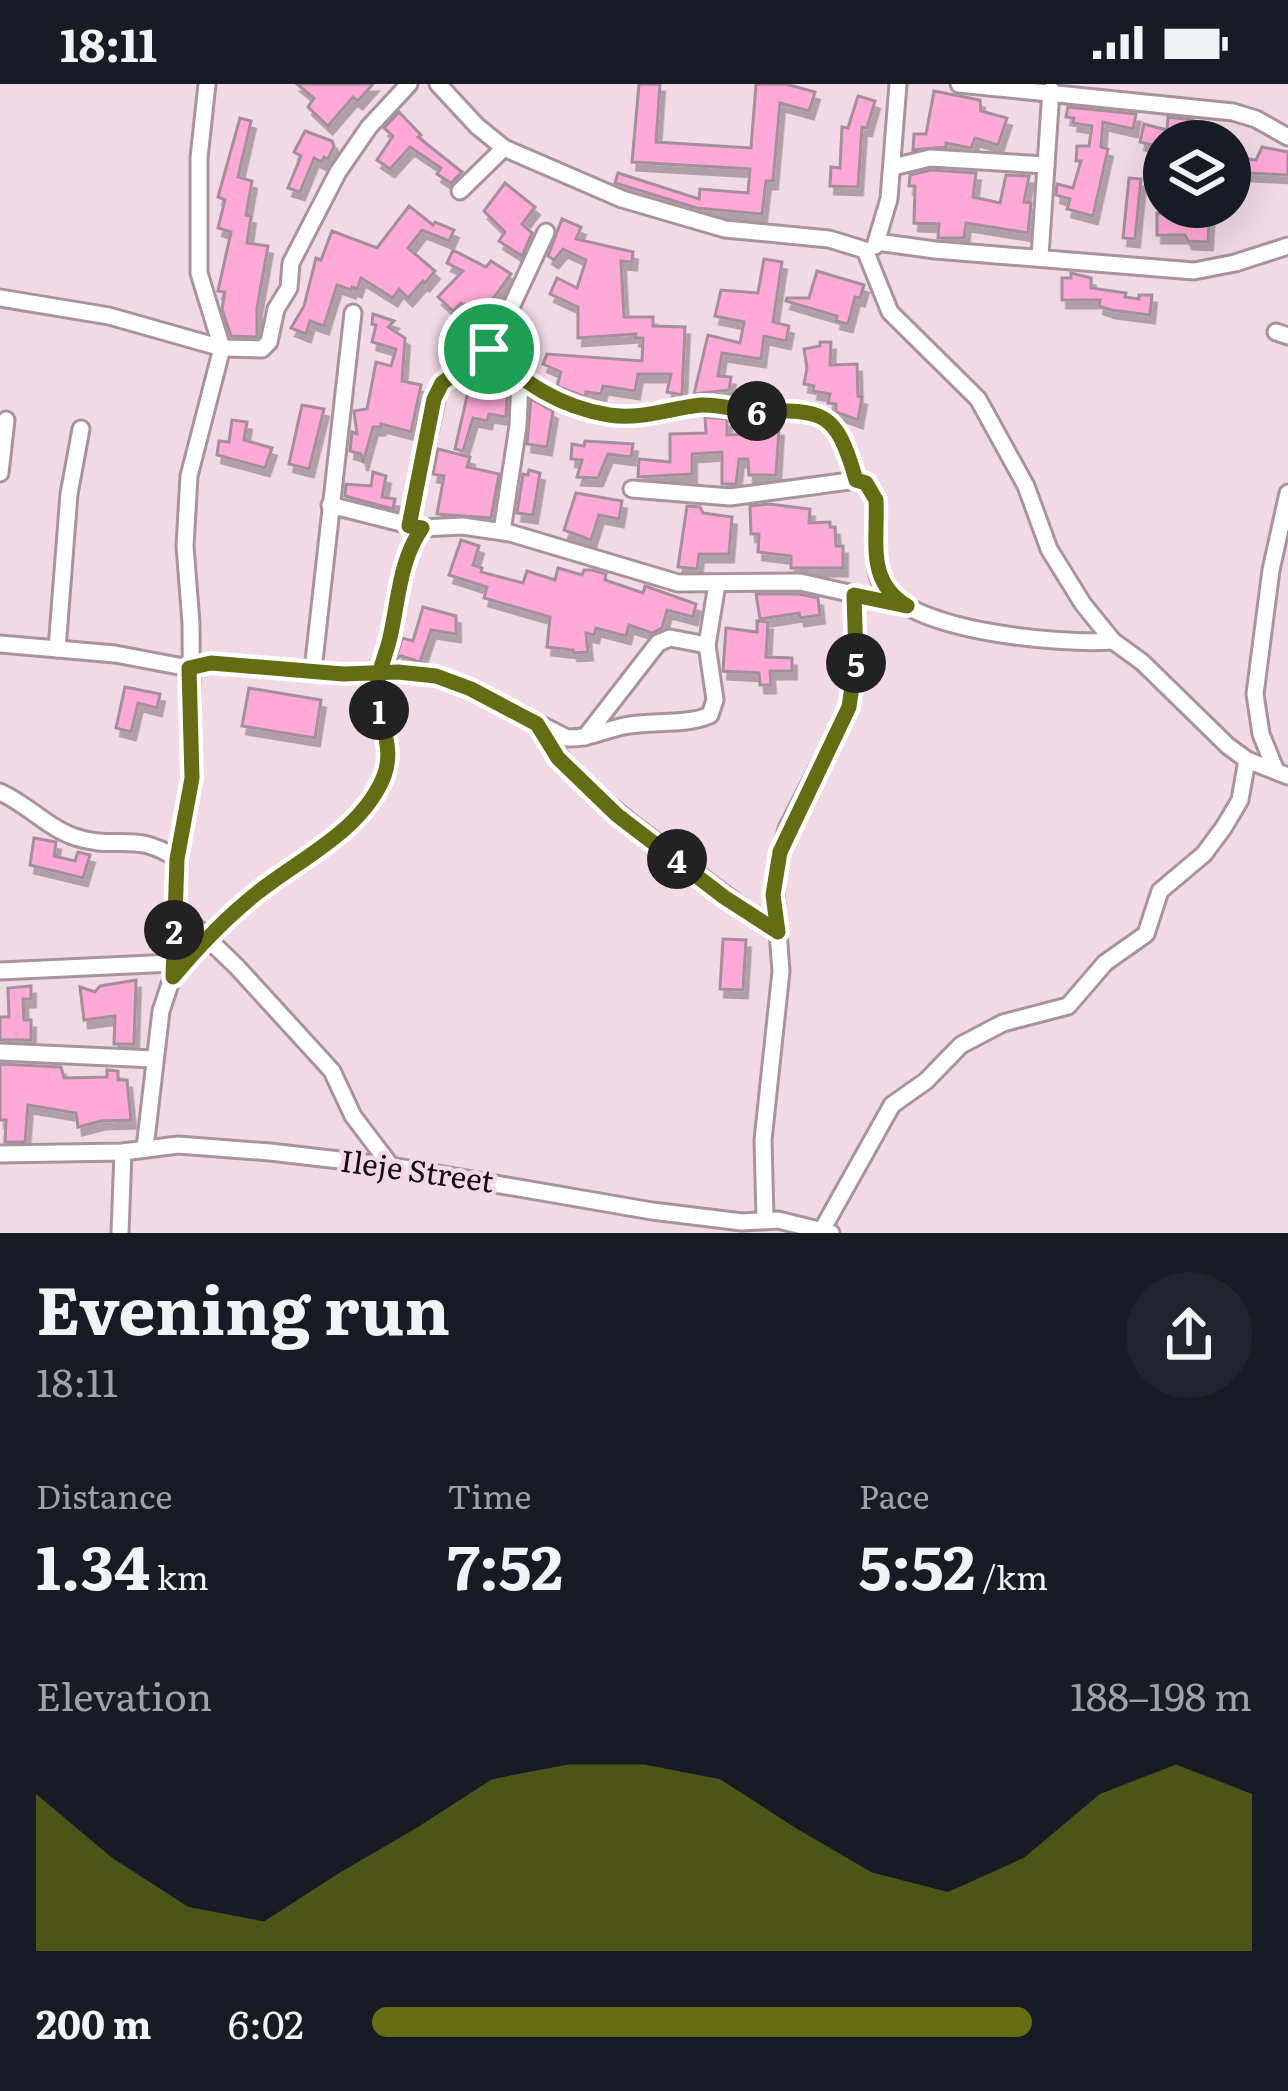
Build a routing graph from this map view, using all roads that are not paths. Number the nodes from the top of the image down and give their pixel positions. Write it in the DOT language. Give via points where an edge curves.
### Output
graph roads {
  1 [pos="207,84"];
  2 [pos="409,84"];
  3 [pos="438,84"];
  4 [pos="898,84"];
  5 [pos="959,84"];
  6 [pos="1051,90"];
  7 [pos="1288,137"];
  8 [pos="504,148"];
  9 [pos="1046,164"];
  10 [pos="893,166"];
  11 [pos="460,190"];
  12 [pos="545,232"];
  13 [pos="1288,246"];
  14 [pos="874,249"];
  15 [pos="1040,256"];
  16 [pos="0,298"];
  17 [pos="353,313"];
  18 [pos="222,348"];
  19 [pos="489,349"];
  20 [pos="520,380"];
  21 [pos="6,420"];
  22 [pos="82,429"];
  23 [pos="0,473"];
  24 [pos="856,480"];
  25 [pos="632,488"];
  26 [pos="1288,493"];
  27 [pos="330,505"];
  28 [pos="416,527"];
  29 [pos="502,531"];
  30 [pos="717,584"];
  31 [pos="854,595"];
  32 [pos="907,606"];
  33 [pos="1113,641"];
  34 [pos="0,644"];
  35 [pos="707,645"];
  36 [pos="57,649"];
  37 [pos="189,668"];
  38 [pos="313,670"];
  39 [pos="378,670"];
  40 [pos="537,724"];
  41 [pos="584,738"];
  42 [pos="1247,760"];
  43 [pos="1282,774"];
  44 [pos="0,793"];
  45 [pos="177,859"];
  46 [pos="177,909"];
  47 [pos="778,932"];
  48 [pos="206,936"];
  49 [pos="173,970"];
  50 [pos="0,971"];
  51 [pos="0,1052"];
  52 [pos="154,1059"];
  53 [pos="145,1148"];
  54 [pos="123,1152"];
  55 [pos="0,1154"];
  56 [pos="391,1166"];
  57 [pos="765,1219"];
  58 [pos="789,1228"];
  59 [pos="826,1232"];
  60 [pos="120,1233"];
  1 -- 18 [label="street" via="199,274"];
  2 -- 18 [label="street" via="338,172 291,263 266,347"];
  3 -- 8 [label="street"];
  4 -- 10 [label="street"];
  5 -- 6 [label="street"];
  6 -- 7 [label="street" via="1233,112"];
  6 -- 9 [label="street"];
  8 -- 11 [label="street"];
  8 -- 14 [label="street" via="697,221"];
  9 -- 10 [label="street" via="929,158"];
  9 -- 15 [label="street"];
  10 -- 14 [label="street"];
  12 -- 19 [label="street"];
  13 -- 15 [label="street" via="1194,271"];
  14 -- 15 [label="street"];
  14 -- 33 [label="street" via="890,312 978,399 1026,486 1048,549"];
  16 -- 18 [label="street" via="109,316"];
  17 -- 27 [label="street"];
  18 -- 37 [label="street" via="189,476"];
  19 -- 20 [label="street"];
  19 -- 28 [label="street" via="438,391"];
  20 -- 24 [label="street" via="620,416 710,405 800,408 830,424"];
  20 -- 29 [label="street"];
  21 -- 23 [label="street"];
  22 -- 36 [label="street"];
  24 -- 25 [label="street" via="730,497"];
  24 -- 32 [label="street" via="876,500 884,588"];
  26 -- 43 [label="street" via="1256,694 1262,734"];
  27 -- 28 [label="street"];
  27 -- 38 [label="street"];
  28 -- 29 [label="street"];
  28 -- 39 [label="street"];
  29 -- 30 [label="street" via="667,580"];
  30 -- 31 [label="street" via="800,582"];
  30 -- 35 [label="street"];
  31 -- 32 [label="street"];
  31 -- 47 [label="street" via="849,707 780,852"];
  32 -- 33 [label="street" via="1029,639"];
  33 -- 42 [label="street"];
  34 -- 36 [label="street"];
  35 -- 41 [label="street" via="658,643"];
  35 -- 41 [label="street" via="710,715"];
  36 -- 37 [label="street"];
  37 -- 38 [label="street"];
  37 -- 45 [label="street" via="192,778"];
  38 -- 39 [label="street"];
  39 -- 40 [label="street" via="451,680"];
  39 -- 48 [label="street" via="390,754 369,804"];
  40 -- 41 [label="street"];
  40 -- 47 [label="street" via="558,758 617,815"];
  42 -- 43 [label="street"];
  42 -- 59 [label="street" via="1240,800 1204,854 1160,891 1146,934 1105,963 1068,1006 1003,1023 961,1045 892,1105"];
  44 -- 45 [label="street" via="65,834 149,843"];
  45 -- 46 [label="street"];
  46 -- 48 [label="street"];
  46 -- 49 [label="street"];
  47 -- 57 [label="street"];
  48 -- 49 [label="street"];
  48 -- 56 [label="street" via="332,1071"];
  49 -- 50 [label="street"];
  49 -- 52 [label="street"];
  51 -- 52 [label="street"];
  52 -- 53 [label="street"];
  53 -- 54 [label="street, Ileje Street"];
  53 -- 56 [label="street, Ileje Street" via="196,1145"];
  54 -- 55 [label="street, Ileje Street"];
  54 -- 60 [label="street"];
  56 -- 57 [label="street, Ileje Street" via="652,1211"];
  57 -- 58 [label="street, Ileje Street"];
  58 -- 59 [label="street, Ileje Street"];
}
